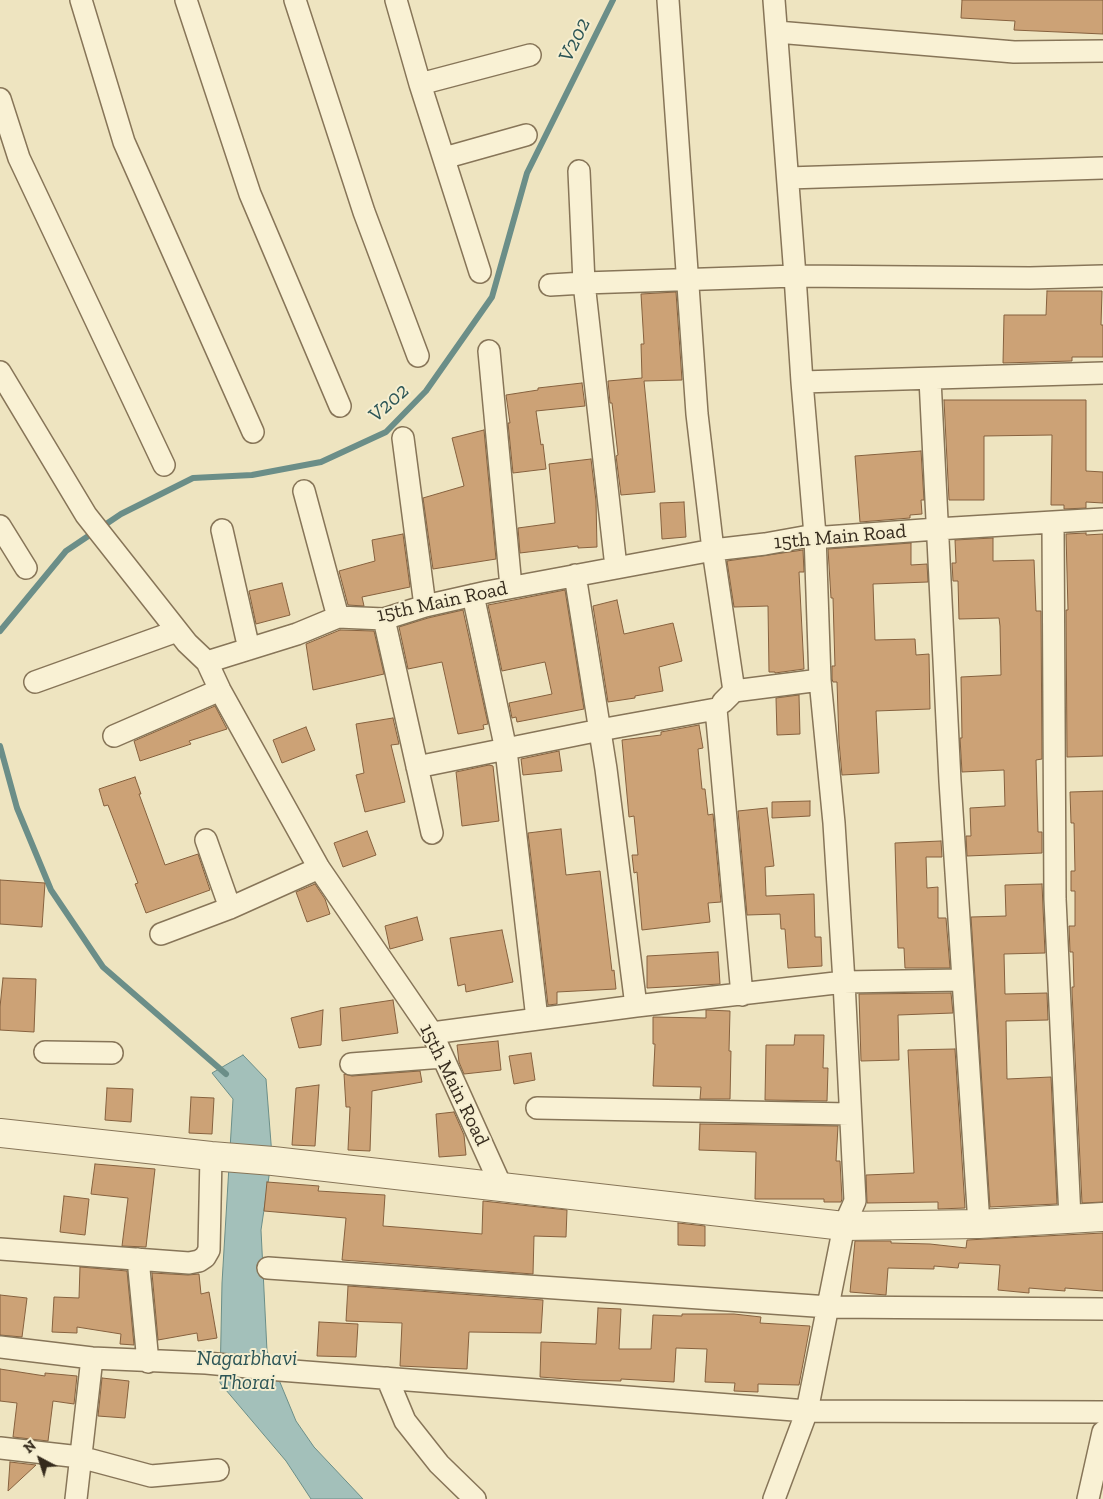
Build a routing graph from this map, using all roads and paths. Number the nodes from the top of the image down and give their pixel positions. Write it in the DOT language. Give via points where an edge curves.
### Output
graph roads {
  1 [pos="81,0"];
  2 [pos="186,0"];
  3 [pos="295,0"];
  4 [pos="396,0"];
  5 [pos="668,0"];
  6 [pos="774,0"];
  7 [pos="777,32"];
  8 [pos="1103,51"];
  9 [pos="530,54"];
  10 [pos="420,84"];
  11 [pos="0,99"];
  12 [pos="526,135"];
  13 [pos="444,158"];
  14 [pos="1103,168"];
  15 [pos="579,171"];
  16 [pos="788,178"];
  17 [pos="480,272"];
  18 [pos="796,276"];
  19 [pos="1103,276"];
  20 [pos="687,279"];
  21 [pos="584,283"];
  22 [pos="550,285"];
  23 [pos="489,351"];
  24 [pos="418,356"];
  25 [pos="0,372"];
  26 [pos="1103,374"];
  27 [pos="930,379"];
  28 [pos="802,382"];
  29 [pos="340,406"];
  30 [pos="253,432"];
  31 [pos="403,438"];
  32 [pos="164,465"];
  33 [pos="304,491"];
  34 [pos="1103,519"];
  35 [pos="1052,522"];
  36 [pos="0,526"];
  37 [pos="937,528"];
  38 [pos="222,530"];
  39 [pos="815,535"];
  40 [pos="713,550"];
  41 [pos="616,567"];
  42 [pos="26,568"];
  43 [pos="575,575"];
  44 [pos="511,587"];
  45 [pos="473,595"];
  46 [pos="425,606"];
  47 [pos="338,617"];
  48 [pos="384,619"];
  49 [pos="177,631"];
  50 [pos="249,649"];
  51 [pos="207,662"];
  52 [pos="820,680"];
  53 [pos="35,682"];
  54 [pos="220,690"];
  55 [pos="734,691"];
  56 [pos="716,709"];
  57 [pos="600,730"];
  58 [pos="114,736"];
  59 [pos="506,750"];
  60 [pos="417,767"];
  61 [pos="432,833"];
  62 [pos="206,840"];
  63 [pos="319,868"];
  64 [pos="230,908"];
  65 [pos="161,934"];
  66 [pos="962,980"];
  67 [pos="844,982"];
  68 [pos="742,995"];
  69 [pos="636,1006"];
  70 [pos="537,1019"];
  71 [pos="432,1033"];
  72 [pos="44,1052"];
  73 [pos="112,1053"];
  74 [pos="443,1057"];
  75 [pos="351,1064"];
  76 [pos="537,1108"];
  77 [pos="849,1114"];
  78 [pos="0,1133"];
  79 [pos="218,1157"];
  80 [pos="502,1188"];
  81 [pos="1103,1217"];
  82 [pos="1070,1218"];
  83 [pos="979,1224"];
  84 [pos="844,1226"];
  85 [pos="0,1249"];
  86 [pos="138,1259"];
  87 [pos="268,1268"];
  88 [pos="829,1307"];
  89 [pos="1103,1309"];
  90 [pos="0,1347"];
  91 [pos="92,1358"];
  92 [pos="148,1362"];
  93 [pos="387,1378"];
  94 [pos="807,1410"];
  95 [pos="1103,1412"];
  96 [pos="1103,1432"];
  97 [pos="0,1448"];
  98 [pos="80,1457"];
  99 [pos="218,1470"];
  100 [pos="76,1499"];
  101 [pos="475,1499"];
  102 [pos="774,1499"];
  103 [pos="1088,1499"];
  1 -- 30 [label="street" via="124,142"];
  2 -- 29 [label="street" via="250,194"];
  3 -- 24 [label="street" via="364,212"];
  4 -- 10 [label="street"];
  5 -- 20 [label="street"];
  6 -- 7 [label="street"];
  7 -- 8 [label="street" via="1014,52"];
  7 -- 16 [label="street"];
  9 -- 10 [label="street"];
  10 -- 13 [label="street"];
  11 -- 32 [label="street" via="19,158"];
  12 -- 13 [label="street"];
  13 -- 17 [label="street"];
  14 -- 16 [label="street"];
  15 -- 21 [label="street"];
  16 -- 18 [label="street"];
  18 -- 19 [label="street"];
  18 -- 20 [label="street"];
  18 -- 28 [label="street"];
  20 -- 21 [label="street"];
  20 -- 40 [label="street"];
  21 -- 22 [label="street"];
  21 -- 41 [label="street"];
  23 -- 44 [label="street"];
  25 -- 49 [label="street" via="97,530"];
  26 -- 27 [label="street"];
  27 -- 28 [label="street"];
  27 -- 37 [label="street"];
  28 -- 39 [label="street"];
  31 -- 46 [label="street"];
  33 -- 47 [label="street"];
  34 -- 35 [label="street, 15th Main Road"];
  35 -- 37 [label="street, 15th Main Road"];
  35 -- 82 [label="street" via="1056,899"];
  36 -- 42 [label="street"];
  37 -- 39 [label="street, 15th Main Road" via="826,537"];
  37 -- 66 [label="street"];
  38 -- 50 [label="street"];
  39 -- 40 [label="street, 15th Main Road"];
  39 -- 52 [label="street"];
  40 -- 41 [label="street, 15th Main Road"];
  40 -- 55 [label="street"];
  41 -- 43 [label="street, 15th Main Road"];
  43 -- 44 [label="street, 15th Main Road"];
  43 -- 57 [label="street"];
  44 -- 45 [label="street, 15th Main Road"];
  45 -- 46 [label="street, 15th Main Road"];
  45 -- 59 [label="street"];
  46 -- 48 [label="street, 15th Main Road"];
  47 -- 48 [label="street, 15th Main Road"];
  47 -- 50 [label="street, 15th Main Road"];
  48 -- 60 [label="street"];
  49 -- 51 [label="street"];
  49 -- 53 [label="street"];
  50 -- 51 [label="street, 15th Main Road"];
  51 -- 54 [label="street, 15th Main Road"];
  52 -- 55 [label="street"];
  52 -- 67 [label="street" via="834,823"];
  54 -- 58 [label="street"];
  54 -- 63 [label="street, 15th Main Road"];
  55 -- 56 [label="street"];
  56 -- 57 [label="street"];
  56 -- 68 [label="street"];
  57 -- 59 [label="street"];
  57 -- 69 [label="street"];
  59 -- 60 [label="street"];
  59 -- 70 [label="street"];
  60 -- 61 [label="street"];
  62 -- 64 [label="street"];
  63 -- 64 [label="street"];
  63 -- 71 [label="street, 15th Main Road"];
  64 -- 65 [label="street"];
  66 -- 67 [label="street"];
  66 -- 83 [label="street"];
  67 -- 68 [label="street"];
  67 -- 77 [label="street"];
  68 -- 69 [label="street"];
  69 -- 70 [label="street"];
  70 -- 71 [label="street"];
  71 -- 74 [label="street, 15th Main Road"];
  72 -- 73 [label="street"];
  74 -- 75 [label="street"];
  74 -- 80 [label="street, 15th Main Road"];
  76 -- 77 [label="street"];
  77 -- 84 [label="street" via="855,1201"];
  78 -- 79 [label="street"];
  79 -- 80 [label="street"];
  79 -- 86 [label="street" via="209,1250 205,1257 189,1263"];
  80 -- 84 [label="street"];
  81 -- 82 [label="street"];
  82 -- 83 [label="street"];
  83 -- 84 [label="street"];
  84 -- 88 [label="street"];
  85 -- 86 [label="street"];
  86 -- 92 [label="street"];
  87 -- 88 [label="street"];
  88 -- 89 [label="street"];
  88 -- 94 [label="street"];
  90 -- 91 [label="street"];
  91 -- 92 [label="street"];
  91 -- 98 [label="street"];
  92 -- 93 [label="street" via="206,1363"];
  93 -- 94 [label="street"];
  93 -- 101 [label="street" via="405,1422 439,1464"];
  94 -- 95 [label="street"];
  94 -- 102 [label="street"];
  96 -- 103 [label="street"];
  97 -- 98 [label="street"];
  98 -- 99 [label="street" via="151,1476"];
  98 -- 100 [label="street"];
}
